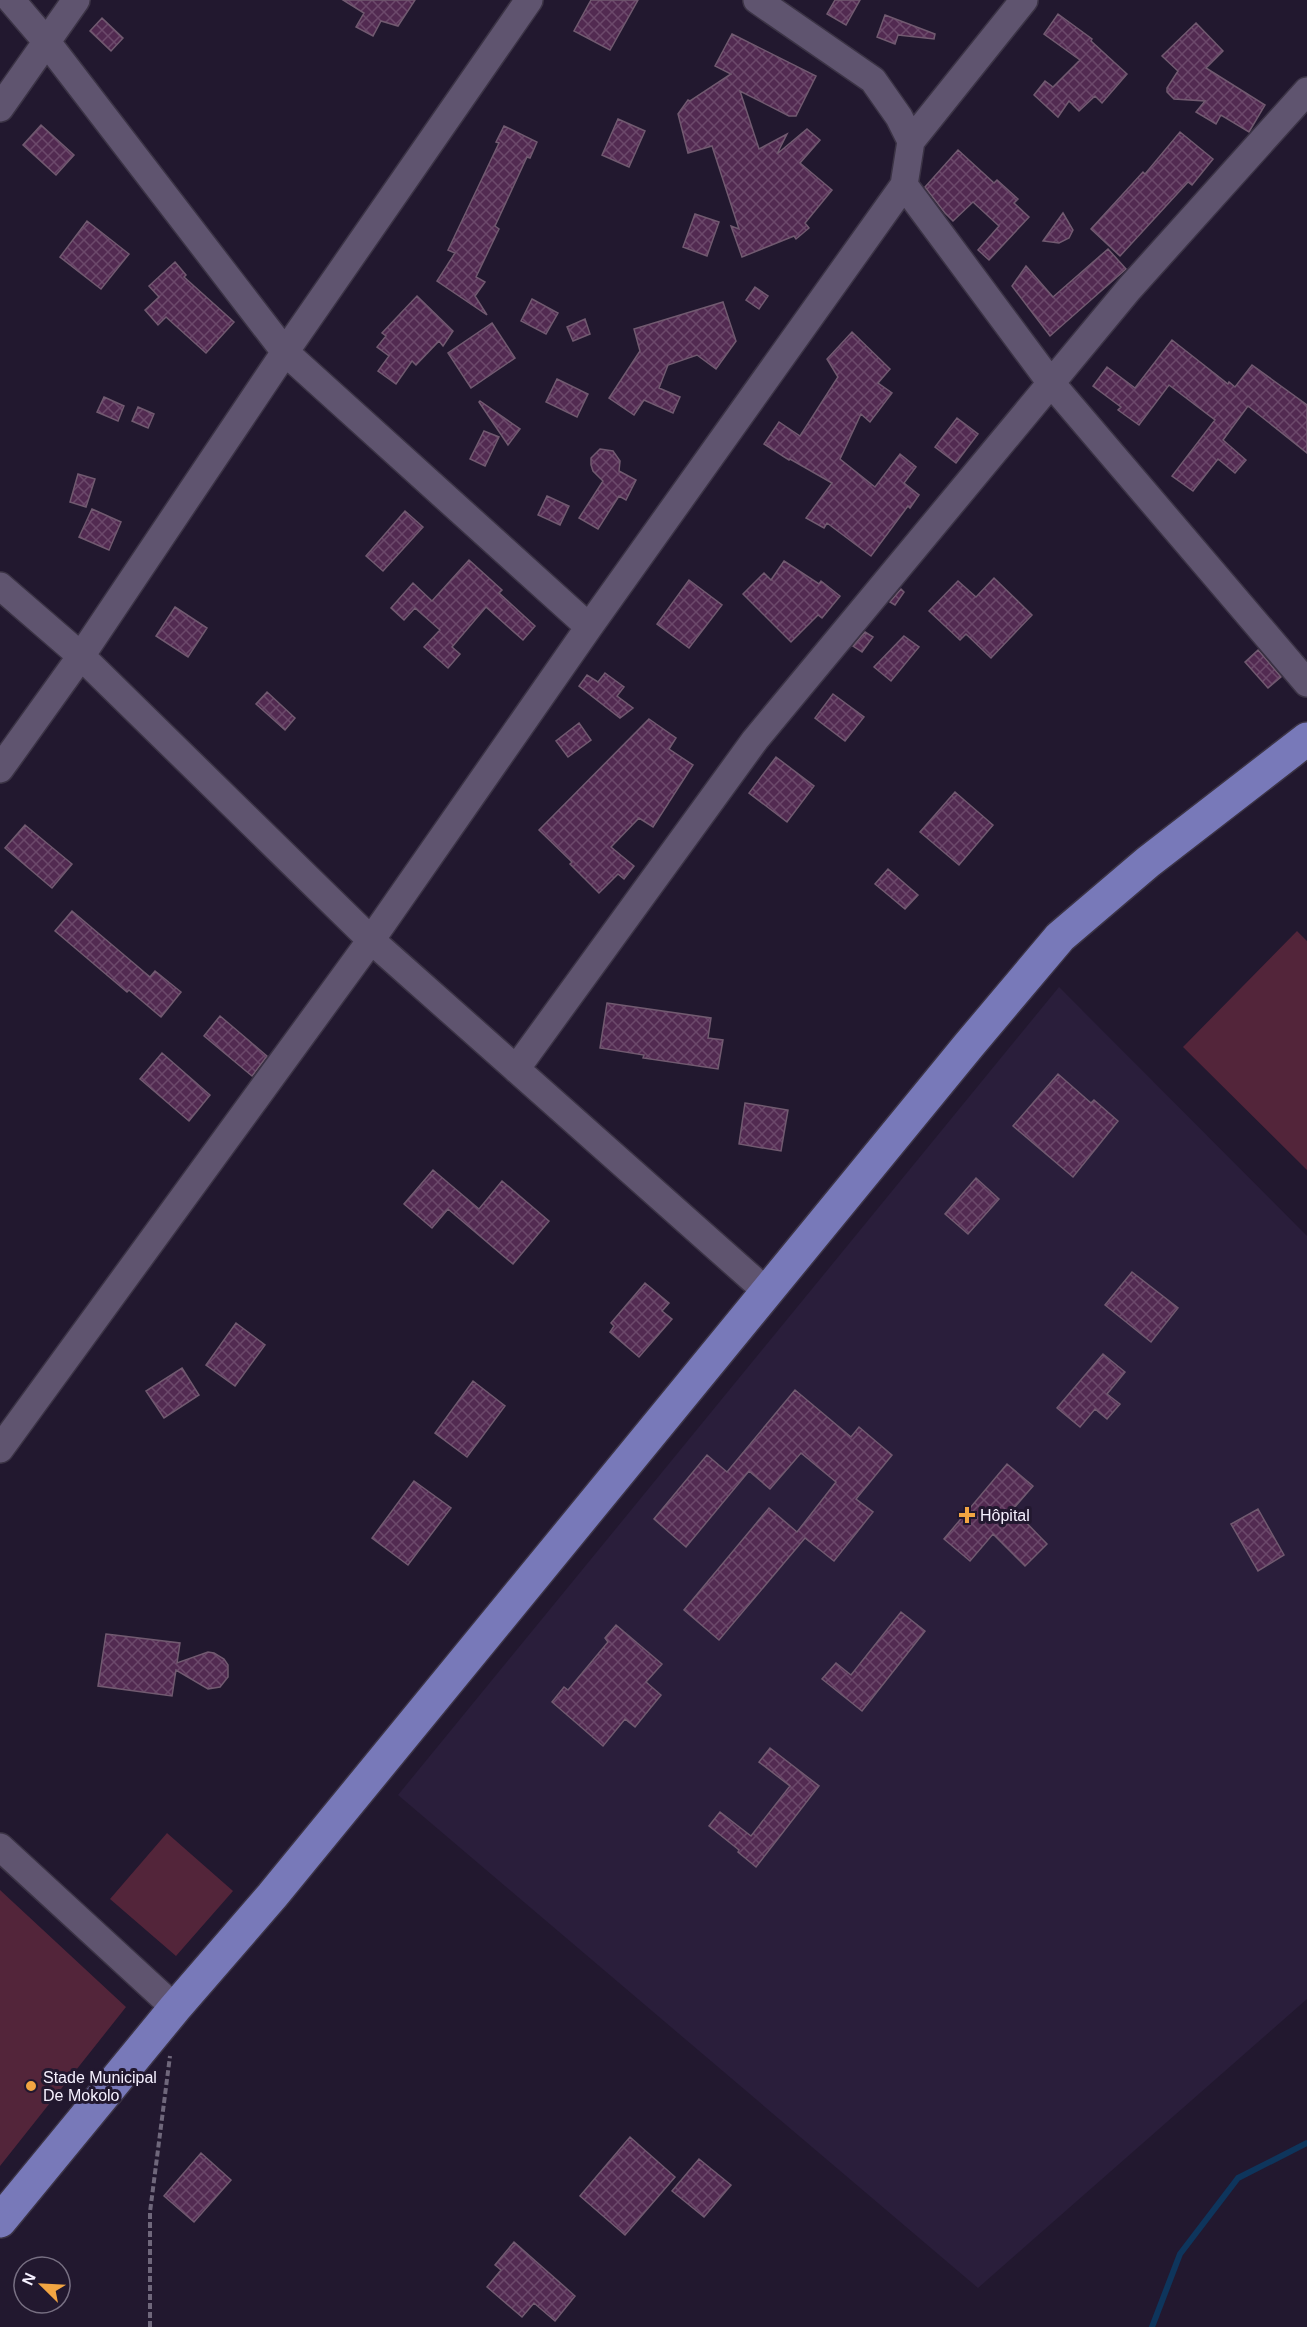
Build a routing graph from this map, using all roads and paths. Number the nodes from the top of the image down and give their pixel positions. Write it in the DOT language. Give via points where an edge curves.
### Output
graph roads {
  1 [pos="11,0"];
  2 [pos="76,0"];
  3 [pos="529,0"];
  4 [pos="757,0"];
  5 [pos="1024,0"];
  6 [pos="46,41"];
  7 [pos="1307,91"];
  8 [pos="0,108"];
  9 [pos="911,141"];
  10 [pos="904,184"];
  11 [pos="285,352"];
  12 [pos="1051,383"];
  13 [pos="0,586"];
  14 [pos="589,627"];
  15 [pos="81,656"];
  16 [pos="1307,683"];
  17 [pos="1307,740"];
  18 [pos="0,769"];
  19 [pos="371,940"];
  20 [pos="516,1069"];
  21 [pos="767,1292"];
  22 [pos="0,1449"];
  23 [pos="0,1847"];
  24 [pos="176,2008"];
  25 [pos="170,2050"];
  26 [pos="0,2221"];
  27 [pos="150,2327"];
  1 -- 6 [label="street"];
  2 -- 6 [label="street"];
  3 -- 11 [label="street"];
  4 -- 9 [label="street" via="873,80"];
  5 -- 9 [label="street"];
  6 -- 8 [label="street"];
  6 -- 11 [label="street"];
  7 -- 12 [label="street" via="1129,289"];
  9 -- 10 [label="street"];
  10 -- 12 [label="street"];
  10 -- 14 [label="street"];
  11 -- 14 [label="street"];
  11 -- 15 [label="street"];
  12 -- 16 [label="street"];
  12 -- 20 [label="street" via="755,740"];
  13 -- 15 [label="street"];
  14 -- 19 [label="street"];
  15 -- 18 [label="street"];
  15 -- 19 [label="street"];
  17 -- 21 [label="main road" via="1148,862 1060,937"];
  19 -- 20 [label="street"];
  19 -- 22 [label="street"];
  20 -- 21 [label="street"];
  21 -- 24 [label="main road"];
  23 -- 24 [label="street"];
  24 -- 26 [label="main road"];
  25 -- 27 [label="path" via="150,2212"];
}
